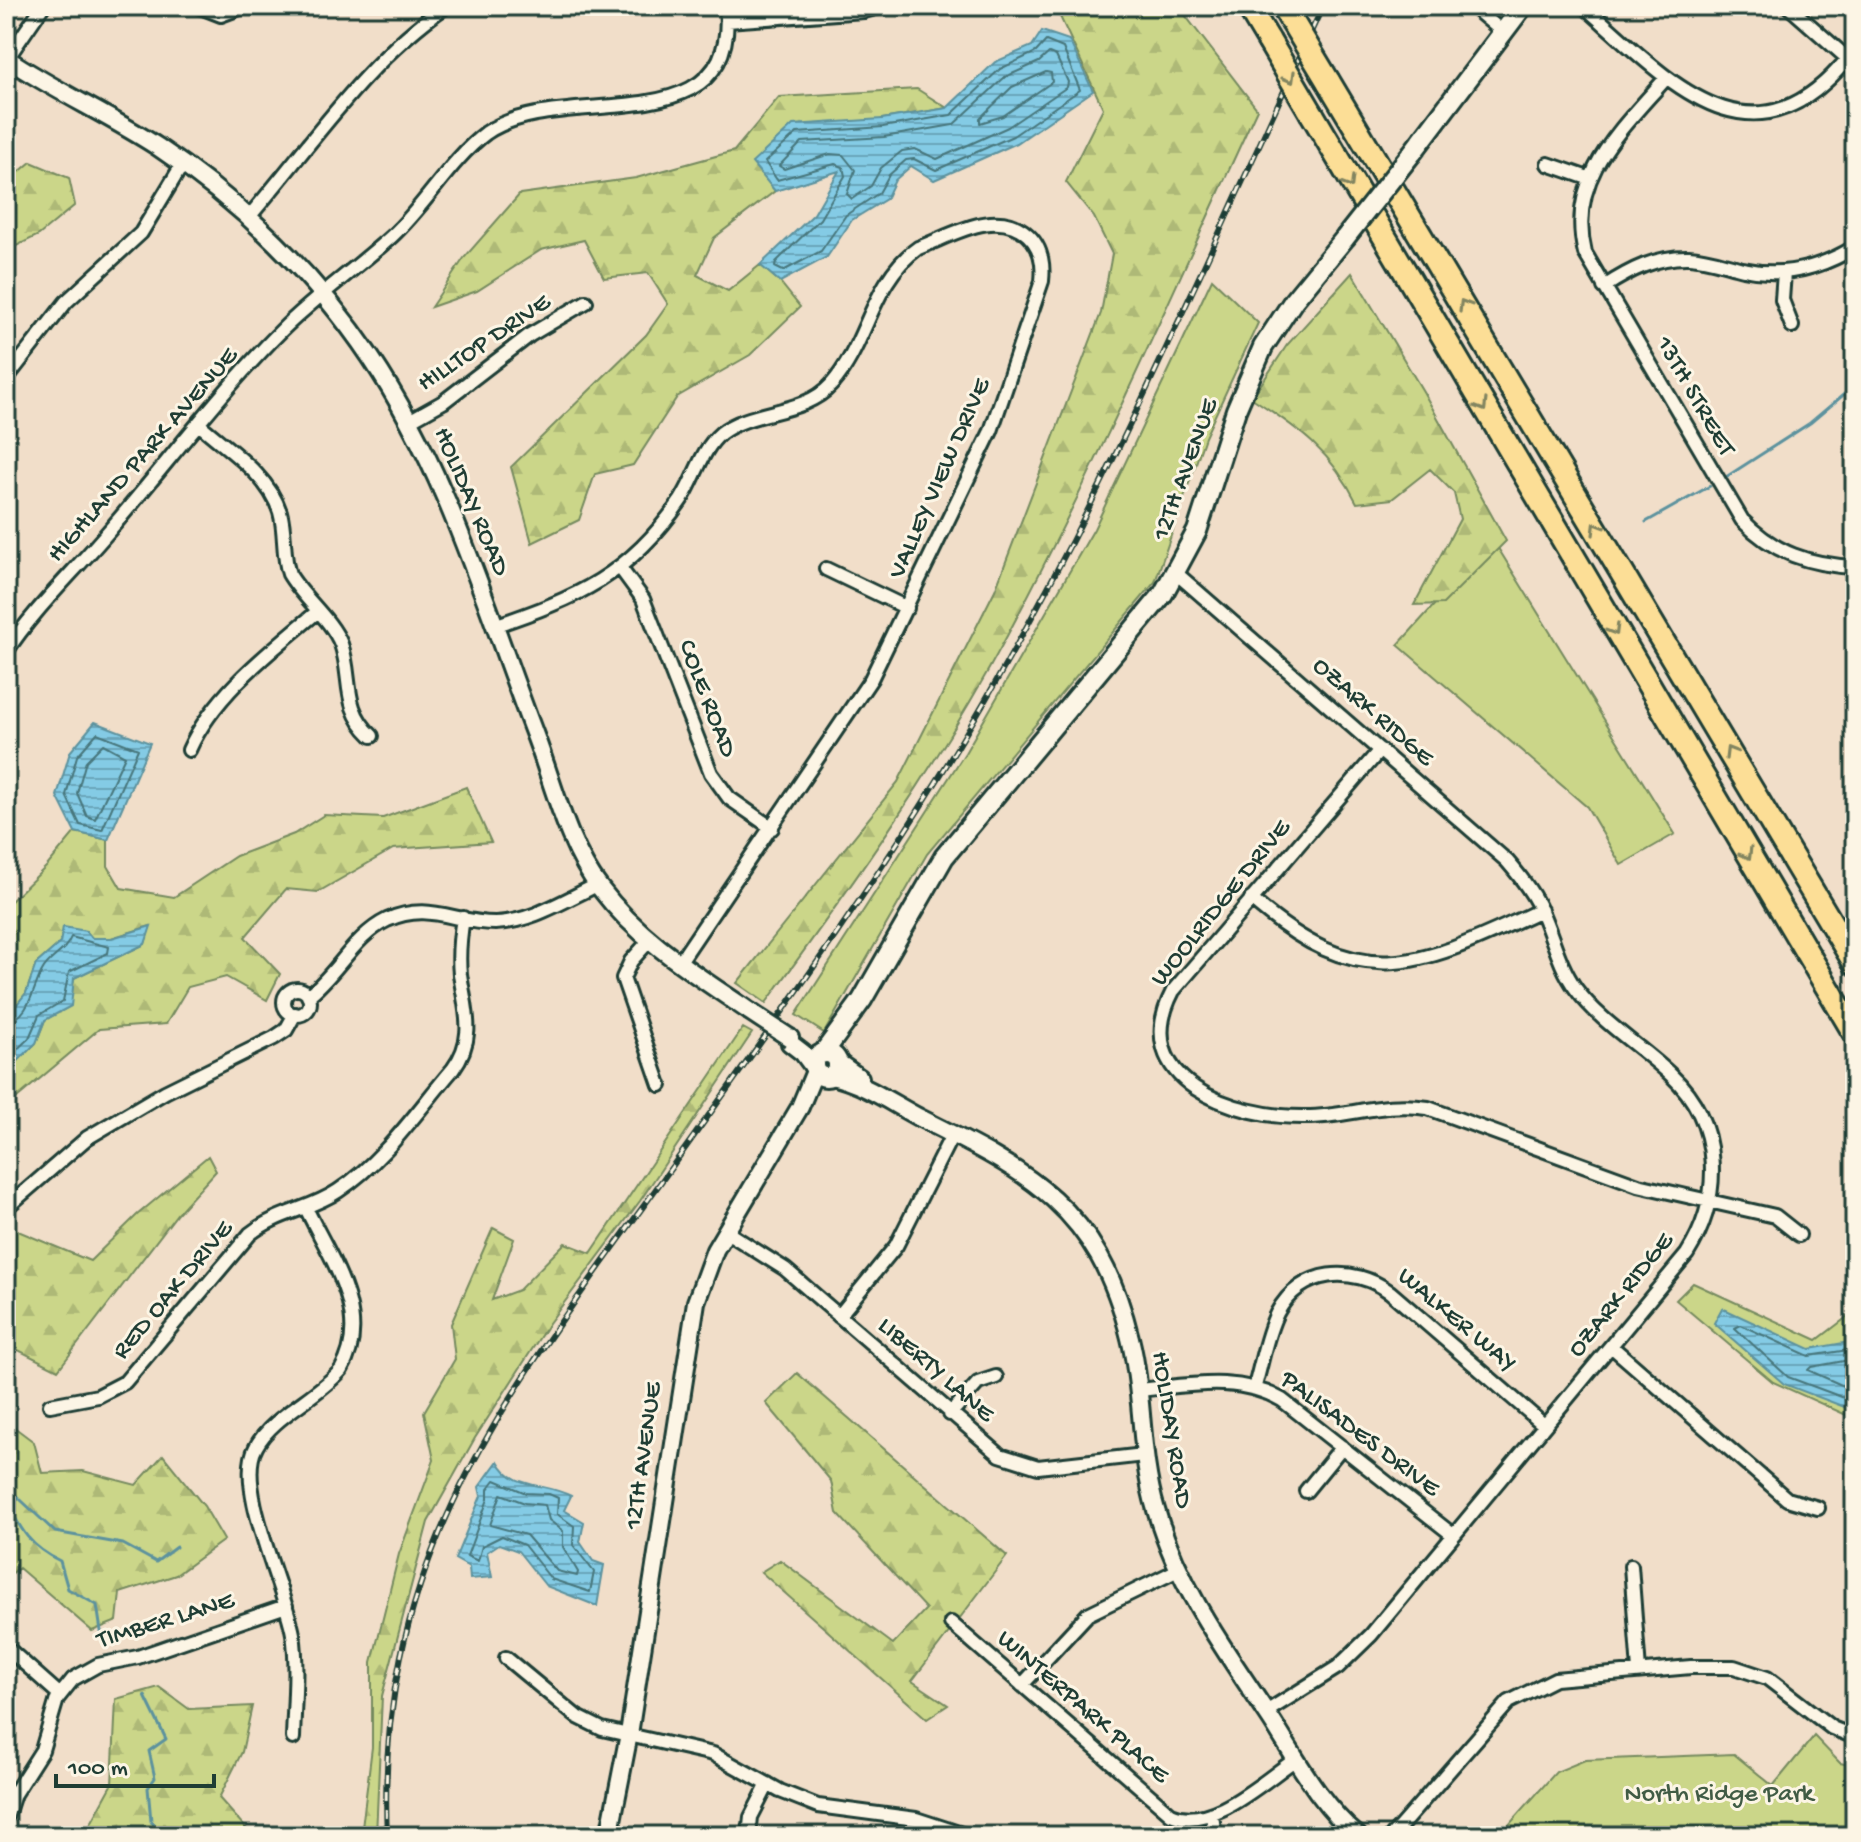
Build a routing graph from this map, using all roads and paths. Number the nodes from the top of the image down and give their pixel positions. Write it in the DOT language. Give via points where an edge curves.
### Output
graph roads {
  1 [pos="43,6"];
  2 [pos="198,6"];
  3 [pos="245,6"];
  4 [pos="446,6"];
  5 [pos="726,6"];
  6 [pos="882,6"];
  7 [pos="1248,6"];
  8 [pos="1472,6"];
  9 [pos="1523,6"];
  10 [pos="1584,6"];
  11 [pos="1788,6"];
  12 [pos="1283,7"];
  13 [pos="727,21"];
  14 [pos="1505,34"];
  15 [pos="6,59"];
  16 [pos="1851,62"];
  17 [pos="1666,78"];
  18 [pos="1548,164"];
  19 [pos="182,165"];
  20 [pos="1588,178"];
  21 [pos="248,218"];
  22 [pos="1855,247"];
  23 [pos="1784,272"];
  24 [pos="1604,287"];
  25 [pos="323,295"];
  26 [pos="586,302"];
  27 [pos="1792,326"];
  28 [pos="6,379"];
  29 [pos="409,421"];
  30 [pos="200,425"];
  31 [pos="1855,567"];
  32 [pos="621,569"];
  33 [pos="826,569"];
  34 [pos="1176,573"];
  35 [pos="907,608"];
  36 [pos="317,612"];
  37 [pos="494,626"];
  38 [pos="6,652"];
  39 [pos="372,736"];
  40 [pos="189,750"];
  41 [pos="1380,750"];
  42 [pos="772,828"];
  43 [pos="597,885"];
  44 [pos="1251,899"];
  45 [pos="1541,910"];
  46 [pos="463,918"];
  47 [pos="649,941"];
  48 [pos="679,963"];
  49 [pos="1855,963"];
  50 [pos="308,996"];
  51 [pos="295,1014"];
  52 [pos="1855,1034"];
  53 [pos="826,1065"];
  54 [pos="660,1085"];
  55 [pos="953,1133"];
  56 [pos="1711,1202"];
  57 [pos="6,1208"];
  58 [pos="306,1208"];
  59 [pos="725,1231"];
  60 [pos="1799,1235"];
  61 [pos="839,1316"];
  62 [pos="1611,1346"];
  63 [pos="996,1377"];
  64 [pos="1255,1386"];
  65 [pos="1138,1390"];
  66 [pos="50,1405"];
  67 [pos="950,1414"];
  68 [pos="1544,1425"];
  69 [pos="1342,1447"];
  70 [pos="1144,1455"];
  71 [pos="1306,1491"];
  72 [pos="1818,1508"];
  73 [pos="1453,1535"];
  74 [pos="1631,1566"];
  75 [pos="1178,1570"];
  76 [pos="286,1606"];
  77 [pos="951,1623"];
  78 [pos="6,1647"];
  79 [pos="506,1658"];
  80 [pos="1639,1671"];
  81 [pos="1022,1685"];
  82 [pos="59,1694"];
  83 [pos="1266,1712"];
  84 [pos="629,1734"];
  85 [pos="1855,1737"];
  86 [pos="293,1738"];
  87 [pos="1296,1759"];
  88 [pos="768,1784"];
  89 [pos="1212,1815"];
  90 [pos="6,1818"];
  91 [pos="609,1836"];
  92 [pos="749,1836"];
  93 [pos="968,1836"];
  94 [pos="1215,1836"];
  95 [pos="1358,1836"];
  96 [pos="1392,1836"];
  1 -- 15 [label="street"];
  2 -- 3 [label="street" via="221,15"];
  4 -- 21 [label="street" via="381,60"];
  5 -- 13 [label="street, HIGHLAND PARK AVENUE"];
  6 -- 13 [label="street"];
  7 -- 52 [label="highway, one-way, bridge"];
  8 -- 14 [label="street"];
  9 -- 14 [label="main road, 12TH AVENUE"];
  10 -- 17 [label="street"];
  11 -- 16 [label="street"];
  49 -- 12 [label="highway, one-way, bridge"];
  13 -- 25 [label="street, HIGHLAND PARK AVENUE" via="717,65 686,93 533,114 495,128 393,235"];
  14 -- 34 [label="main road, 12TH AVENUE, bridge" via="1294,300 1263,347 1236,410 1197,531"];
  15 -- 19 [label="street, HOLIDAY ROAD"];
  16 -- 17 [label="street" via="1806,99 1757,114 1707,105"];
  17 -- 20 [label="street, 13TH STREET" via="1605,149"];
  18 -- 20 [label="street"];
  19 -- 21 [label="street, HOLIDAY ROAD"];
  19 -- 28 [label="street" via="141,233 66,302"];
  20 -- 24 [label="street, 13TH STREET" via="1580,210 1581,239"];
  21 -- 25 [label="street, HOLIDAY ROAD"];
  22 -- 23 [label="street" via="1821,264"];
  23 -- 24 [label="street" via="1672,258 1636,268"];
  23 -- 27 [label="street" via="1782,300"];
  24 -- 31 [label="street, 13TH STREET" via="1742,520 1788,555"];
  25 -- 29 [label="street, HOLIDAY ROAD"];
  25 -- 30 [label="street, HIGHLAND PARK AVENUE" via="282,329"];
  26 -- 29 [label="street, HILLTOP DRIVE"];
  29 -- 37 [label="street, HOLIDAY ROAD"];
  30 -- 36 [label="street" via="267,485 280,511 289,574"];
  30 -- 38 [label="street, HIGHLAND PARK AVENUE"];
  32 -- 35 [label="street, VALLEY VIEW DRIVE" via="656,535 688,490 704,453 722,433 829,388 888,278 907,256 982,224 1005,223 1021,229 1038,248 1042,281 991,431"];
  32 -- 37 [label="street, VALLEY VIEW DRIVE" via="572,597"];
  32 -- 42 [label="street, COLE ROAD" via="643,599 711,773 729,798"];
  33 -- 35 [label="street"];
  34 -- 41 [label="street, OZARK RIDGE"];
  34 -- 53 [label="main road, 12TH AVENUE" via="1146,619 944,857"];
  35 -- 42 [label="street, VALLEY VIEW DRIVE" via="871,679"];
  36 -- 39 [label="street" via="341,644 351,705"];
  36 -- 40 [label="street" via="240,681 199,728"];
  37 -- 43 [label="street, HOLIDAY ROAD" via="567,822"];
  41 -- 44 [label="street, WOOLRIDGE DRIVE"];
  41 -- 45 [label="street, OZARK RIDGE" via="1507,861"];
  42 -- 48 [label="street, VALLEY VIEW DRIVE"];
  43 -- 46 [label="street" via="512,921"];
  43 -- 47 [label="street, HOLIDAY ROAD"];
  44 -- 45 [label="street" via="1311,945 1378,963 1436,956"];
  44 -- 56 [label="street, WOOLRIDGE DRIVE" via="1173,991 1162,1017 1163,1044 1174,1071 1192,1089 1288,1117 1391,1105 1428,1108 1638,1185"];
  45 -- 56 [label="street, OZARK RIDGE" via="1574,987 1672,1075 1695,1105 1713,1159"];
  46 -- 50 [label="street" via="417,912 385,921"];
  46 -- 58 [label="street, RED OAK DRIVE" via="459,956 470,1024 459,1061 370,1167"];
  47 -- 48 [label="street, HOLIDAY ROAD"];
  47 -- 54 [label="street" via="623,978"];
  48 -- 53 [label="street, HOLIDAY ROAD, bridge"];
  50 -- 51 [label="street" via="307,1010"];
  50 -- 51 [label="street" via="299,989 288,993 286,1008"];
  51 -- 57 [label="street" via="274,1038 87,1138"];
  53 -- 55 [label="street, HOLIDAY ROAD"];
  53 -- 59 [label="street, 12TH AVENUE"];
  55 -- 61 [label="street" via="896,1246"];
  55 -- 65 [label="street, HOLIDAY ROAD" via="1029,1176 1081,1229 1123,1312"];
  56 -- 60 [label="street, WOOLRIDGE DRIVE" via="1775,1216"];
  56 -- 62 [label="street, OZARK RIDGE" via="1687,1254"];
  58 -- 66 [label="street, RED OAK DRIVE" via="274,1217 250,1234 125,1382 98,1396"];
  58 -- 76 [label="street" via="349,1301 355,1329 341,1370 264,1435 251,1457 249,1483"];
  59 -- 61 [label="street, LIBERTY LANE" via="770,1258"];
  59 -- 84 [label="street, 12TH AVENUE" via="691,1323"];
  61 -- 67 [label="street, LIBERTY LANE"];
  62 -- 68 [label="street, OZARK RIDGE"];
  62 -- 72 [label="street" via="1787,1499"];
  63 -- 67 [label="street" via="978,1383"];
  64 -- 65 [label="street, PALISADES DRIVE" via="1223,1383"];
  64 -- 68 [label="street, WALKER WAY" via="1275,1318 1286,1301 1310,1281 1347,1274 1365,1277 1390,1292"];
  64 -- 69 [label="street, PALISADES DRIVE" via="1282,1400"];
  65 -- 70 [label="street, HOLIDAY ROAD"];
  67 -- 70 [label="street, LIBERTY LANE" via="989,1447 1020,1463 1057,1467"];
  68 -- 73 [label="street, OZARK RIDGE"];
  69 -- 71 [label="street"];
  69 -- 73 [label="street, PALISADES DRIVE"];
  70 -- 75 [label="street, HOLIDAY ROAD" via="1155,1507"];
  73 -- 83 [label="street, OZARK RIDGE" via="1349,1656"];
  74 -- 80 [label="street"];
  75 -- 81 [label="street" via="1088,1614"];
  75 -- 83 [label="street, HOLIDAY ROAD"];
  76 -- 82 [label="street, TIMBER LANE" via="138,1657 98,1665"];
  76 -- 86 [label="street" via="293,1636"];
  77 -- 81 [label="street, WINTERPARK PLACE"];
  78 -- 82 [label="street"];
  79 -- 84 [label="street" via="588,1724"];
  80 -- 85 [label="street" via="1721,1666 1746,1670 1775,1682 1832,1728"];
  80 -- 96 [label="street" via="1555,1679 1516,1697"];
  81 -- 89 [label="street, WINTERPARK PLACE" via="1171,1814 1188,1824"];
  82 -- 90 [label="street" via="42,1750 14,1794"];
  83 -- 87 [label="street, HOLIDAY ROAD"];
  84 -- 88 [label="street" via="713,1754"];
  84 -- 91 [label="street, 12TH AVENUE"];
  87 -- 89 [label="street, WINTERPARK PLACE"];
  87 -- 95 [label="street, HOLIDAY ROAD" via="1328,1808"];
  88 -- 92 [label="street" via="751,1817"];
  88 -- 93 [label="street" via="818,1806 916,1819"];
  89 -- 94 [label="street"];
}
